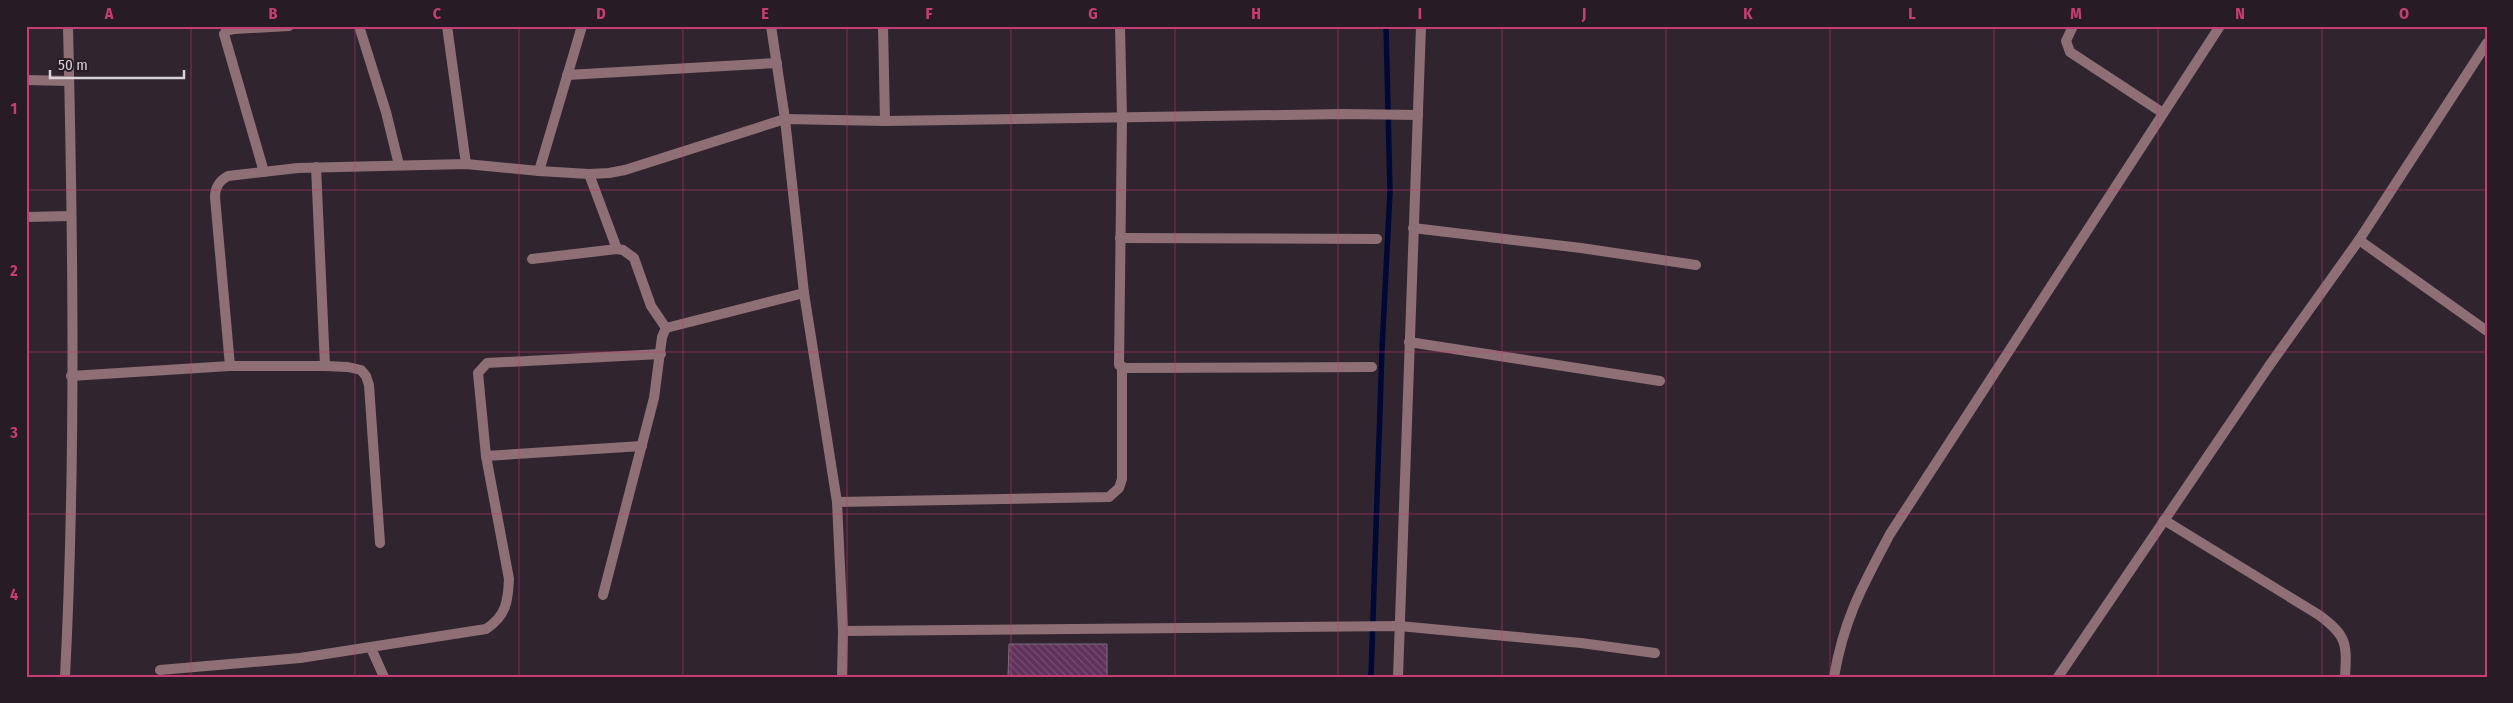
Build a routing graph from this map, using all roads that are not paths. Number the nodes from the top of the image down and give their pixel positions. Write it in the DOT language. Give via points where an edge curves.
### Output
graph roads {
  1 [pos="68,26"];
  2 [pos="289,26"];
  3 [pos="359,26"];
  4 [pos="448,26"];
  5 [pos="582,26"];
  6 [pos="771,26"];
  7 [pos="883,26"];
  8 [pos="1120,26"];
  9 [pos="1421,26"];
  10 [pos="2073,26"];
  11 [pos="2220,26"];
  12 [pos="234,28"];
  13 [pos="2487,43"];
  14 [pos="777,63"];
  15 [pos="568,75"];
  16 [pos="26,80"];
  17 [pos="69,81"];
  18 [pos="2163,113"];
  19 [pos="1418,115"];
  20 [pos="1122,117"];
  21 [pos="785,118"];
  22 [pos="885,121"];
  23 [pos="466,164"];
  24 [pos="399,165"];
  25 [pos="316,167"];
  26 [pos="539,171"];
  27 [pos="264,172"];
  28 [pos="589,174"];
  29 [pos="70,216"];
  30 [pos="26,217"];
  31 [pos="1414,228"];
  32 [pos="1120,238"];
  33 [pos="1376,239"];
  34 [pos="2359,240"];
  35 [pos="617,249"];
  36 [pos="532,259"];
  37 [pos="1696,265"];
  38 [pos="804,292"];
  39 [pos="666,328"];
  40 [pos="2487,331"];
  41 [pos="1409,342"];
  42 [pos="661,354"];
  43 [pos="230,366"];
  44 [pos="325,366"];
  45 [pos="1122,367"];
  46 [pos="1372,367"];
  47 [pos="71,376"];
  48 [pos="1660,381"];
  49 [pos="642,446"];
  50 [pos="486,456"];
  51 [pos="837,502"];
  52 [pos="2164,520"];
  53 [pos="380,543"];
  54 [pos="603,595"];
  55 [pos="1399,626"];
  56 [pos="843,631"];
  57 [pos="371,648"];
  58 [pos="1654,653"];
  59 [pos="160,670"];
  60 [pos="382,675"];
  61 [pos="65,677"];
  62 [pos="842,677"];
  63 [pos="1398,677"];
  64 [pos="1834,677"];
  65 [pos="2058,677"];
  66 [pos="2345,677"];
  1 -- 17 [label="street"];
  2 -- 12 [label="street"];
  3 -- 24 [label="street"];
  4 -- 23 [label="street"];
  5 -- 15 [label="street"];
  6 -- 14 [label="street"];
  7 -- 22 [label="street"];
  8 -- 20 [label="street"];
  9 -- 19 [label="street"];
  10 -- 18 [label="street" via="2066,41 2070,52"];
  11 -- 18 [label="street"];
  12 -- 27 [label="street" via="224,34"];
  13 -- 34 [label="street"];
  14 -- 15 [label="street"];
  14 -- 21 [label="street"];
  15 -- 26 [label="street"];
  16 -- 17 [label="street"];
  17 -- 29 [label="street"];
  18 -- 64 [label="street" via="1890,534 1847,619"];
  19 -- 20 [label="street"];
  19 -- 31 [label="street"];
  20 -- 22 [label="street"];
  20 -- 32 [label="street"];
  21 -- 22 [label="street"];
  21 -- 28 [label="street" via="625,170"];
  21 -- 38 [label="street"];
  23 -- 24 [label="street"];
  23 -- 26 [label="street"];
  24 -- 25 [label="street"];
  25 -- 27 [label="street"];
  25 -- 44 [label="street"];
  26 -- 28 [label="street"];
  27 -- 43 [label="street" via="228,176 215,188"];
  28 -- 35 [label="street"];
  29 -- 30 [label="street"];
  29 -- 47 [label="street"];
  31 -- 37 [label="street"];
  31 -- 41 [label="street"];
  32 -- 33 [label="street"];
  32 -- 45 [label="street" via="1118,361"];
  34 -- 40 [label="street"];
  34 -- 52 [label="street"];
  35 -- 36 [label="street"];
  35 -- 39 [label="street" via="634,258 651,306"];
  38 -- 39 [label="street"];
  38 -- 51 [label="street"];
  39 -- 42 [label="street"];
  41 -- 48 [label="street"];
  41 -- 55 [label="street"];
  42 -- 49 [label="street"];
  42 -- 50 [label="street" via="483,365 478,373"];
  43 -- 44 [label="street"];
  43 -- 47 [label="street"];
  44 -- 53 [label="street" via="355,368 366,376"];
  45 -- 46 [label="street"];
  45 -- 51 [label="street" via="1122,479 1119,488 1109,497"];
  47 -- 61 [label="street"];
  49 -- 50 [label="street"];
  49 -- 54 [label="street"];
  50 -- 57 [label="street" via="509,579 503,614 486,629"];
  51 -- 56 [label="street"];
  52 -- 65 [label="street"];
  52 -- 66 [label="street" via="2336,628 2347,646"];
  55 -- 56 [label="street"];
  55 -- 58 [label="street"];
  55 -- 63 [label="street"];
  56 -- 62 [label="street"];
  57 -- 59 [label="street" via="300,658"];
  57 -- 60 [label="street"];
}
